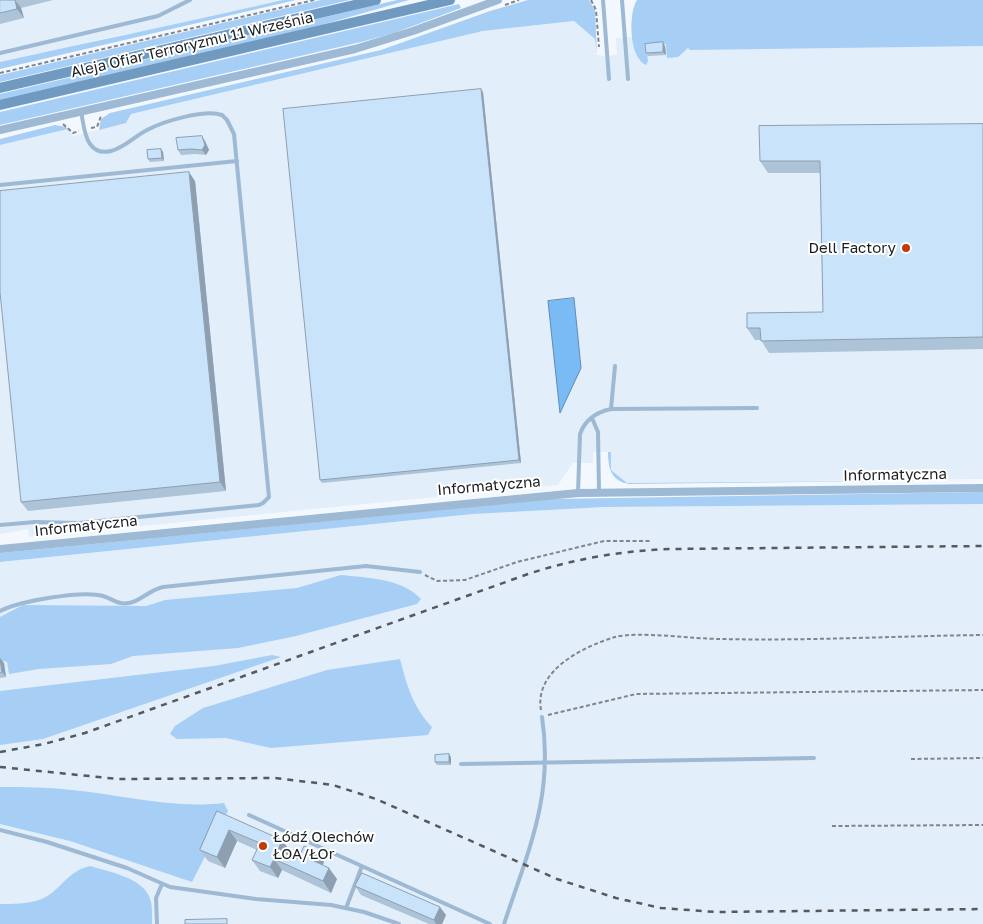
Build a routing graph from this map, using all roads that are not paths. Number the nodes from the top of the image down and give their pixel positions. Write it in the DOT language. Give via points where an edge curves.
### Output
graph roads {
  1 [pos="190,0"];
  2 [pos="376,0"];
  3 [pos="450,0"];
  4 [pos="498,0"];
  5 [pos="603,0"];
  6 [pos="622,0"];
  7 [pos="0,53"];
  8 [pos="609,79"];
  9 [pos="628,79"];
  10 [pos="0,88"];
  11 [pos="0,106"];
  12 [pos="81,111"];
  13 [pos="0,130"];
  14 [pos="237,161"];
  15 [pos="0,185"];
  16 [pos="615,366"];
  17 [pos="758,408"];
  18 [pos="611,409"];
  19 [pos="592,418"];
  20 [pos="983,488"];
  21 [pos="599,492"];
  22 [pos="578,493"];
  23 [pos="0,525"];
  24 [pos="0,549"];
  25 [pos="420,572"];
  26 [pos="0,611"];
  27 [pos="542,717"];
  28 [pos="814,758"];
  29 [pos="545,762"];
  30 [pos="461,764"];
  31 [pos="249,815"];
  32 [pos="0,830"];
  33 [pos="362,866"];
  34 [pos="162,884"];
  35 [pos="346,908"];
  36 [pos="157,924"];
  37 [pos="399,924"];
  38 [pos="490,924"];
  39 [pos="504,924"];
  1 -- 7 [label="lane" via="158,16"];
  2 -- 10 [label="street, Aleja Ofiar Terroryzmu 11 Września"];
  3 -- 11 [label="street, Aleja Ofiar Terroryzmu 11 Września"];
  4 -- 12 [label="street" via="413,32 355,49"];
  5 -- 8 [label="lane"];
  6 -- 9 [label="lane"];
  12 -- 13 [label="street"];
  12 -- 14 [label="lane" via="88,141 103,152 115,150 163,123 215,113 222,115 231,126"];
  14 -- 15 [label="lane"];
  14 -- 23 [label="lane" via="270,493 267,500 259,505 79,523"];
  16 -- 18 [label="lane"];
  17 -- 18 [label="lane"];
  18 -- 19 [label="lane"];
  19 -- 21 [label="lane" via="598,432"];
  19 -- 22 [label="lane" via="583,425 580,434"];
  20 -- 21 [label="street, Informatyczna"];
  21 -- 22 [label="street, Informatyczna"];
  22 -- 24 [label="street, Informatyczna"];
  25 -- 26 [label="lane" via="366,566 163,587 151,590 130,603 118,603 103,596 76,595 16,603"];
  27 -- 29 [label="lane"];
  28 -- 29 [label="lane"];
  29 -- 30 [label="lane"];
  29 -- 39 [label="lane" via="539,818"];
  31 -- 33 [label="lane"];
  32 -- 34 [label="lane" via="74,850"];
  33 -- 35 [label="lane"];
  33 -- 38 [label="lane"];
  34 -- 35 [label="lane" via="256,899"];
  34 -- 36 [label="lane" via="156,898"];
  35 -- 37 [label="lane"];
}
